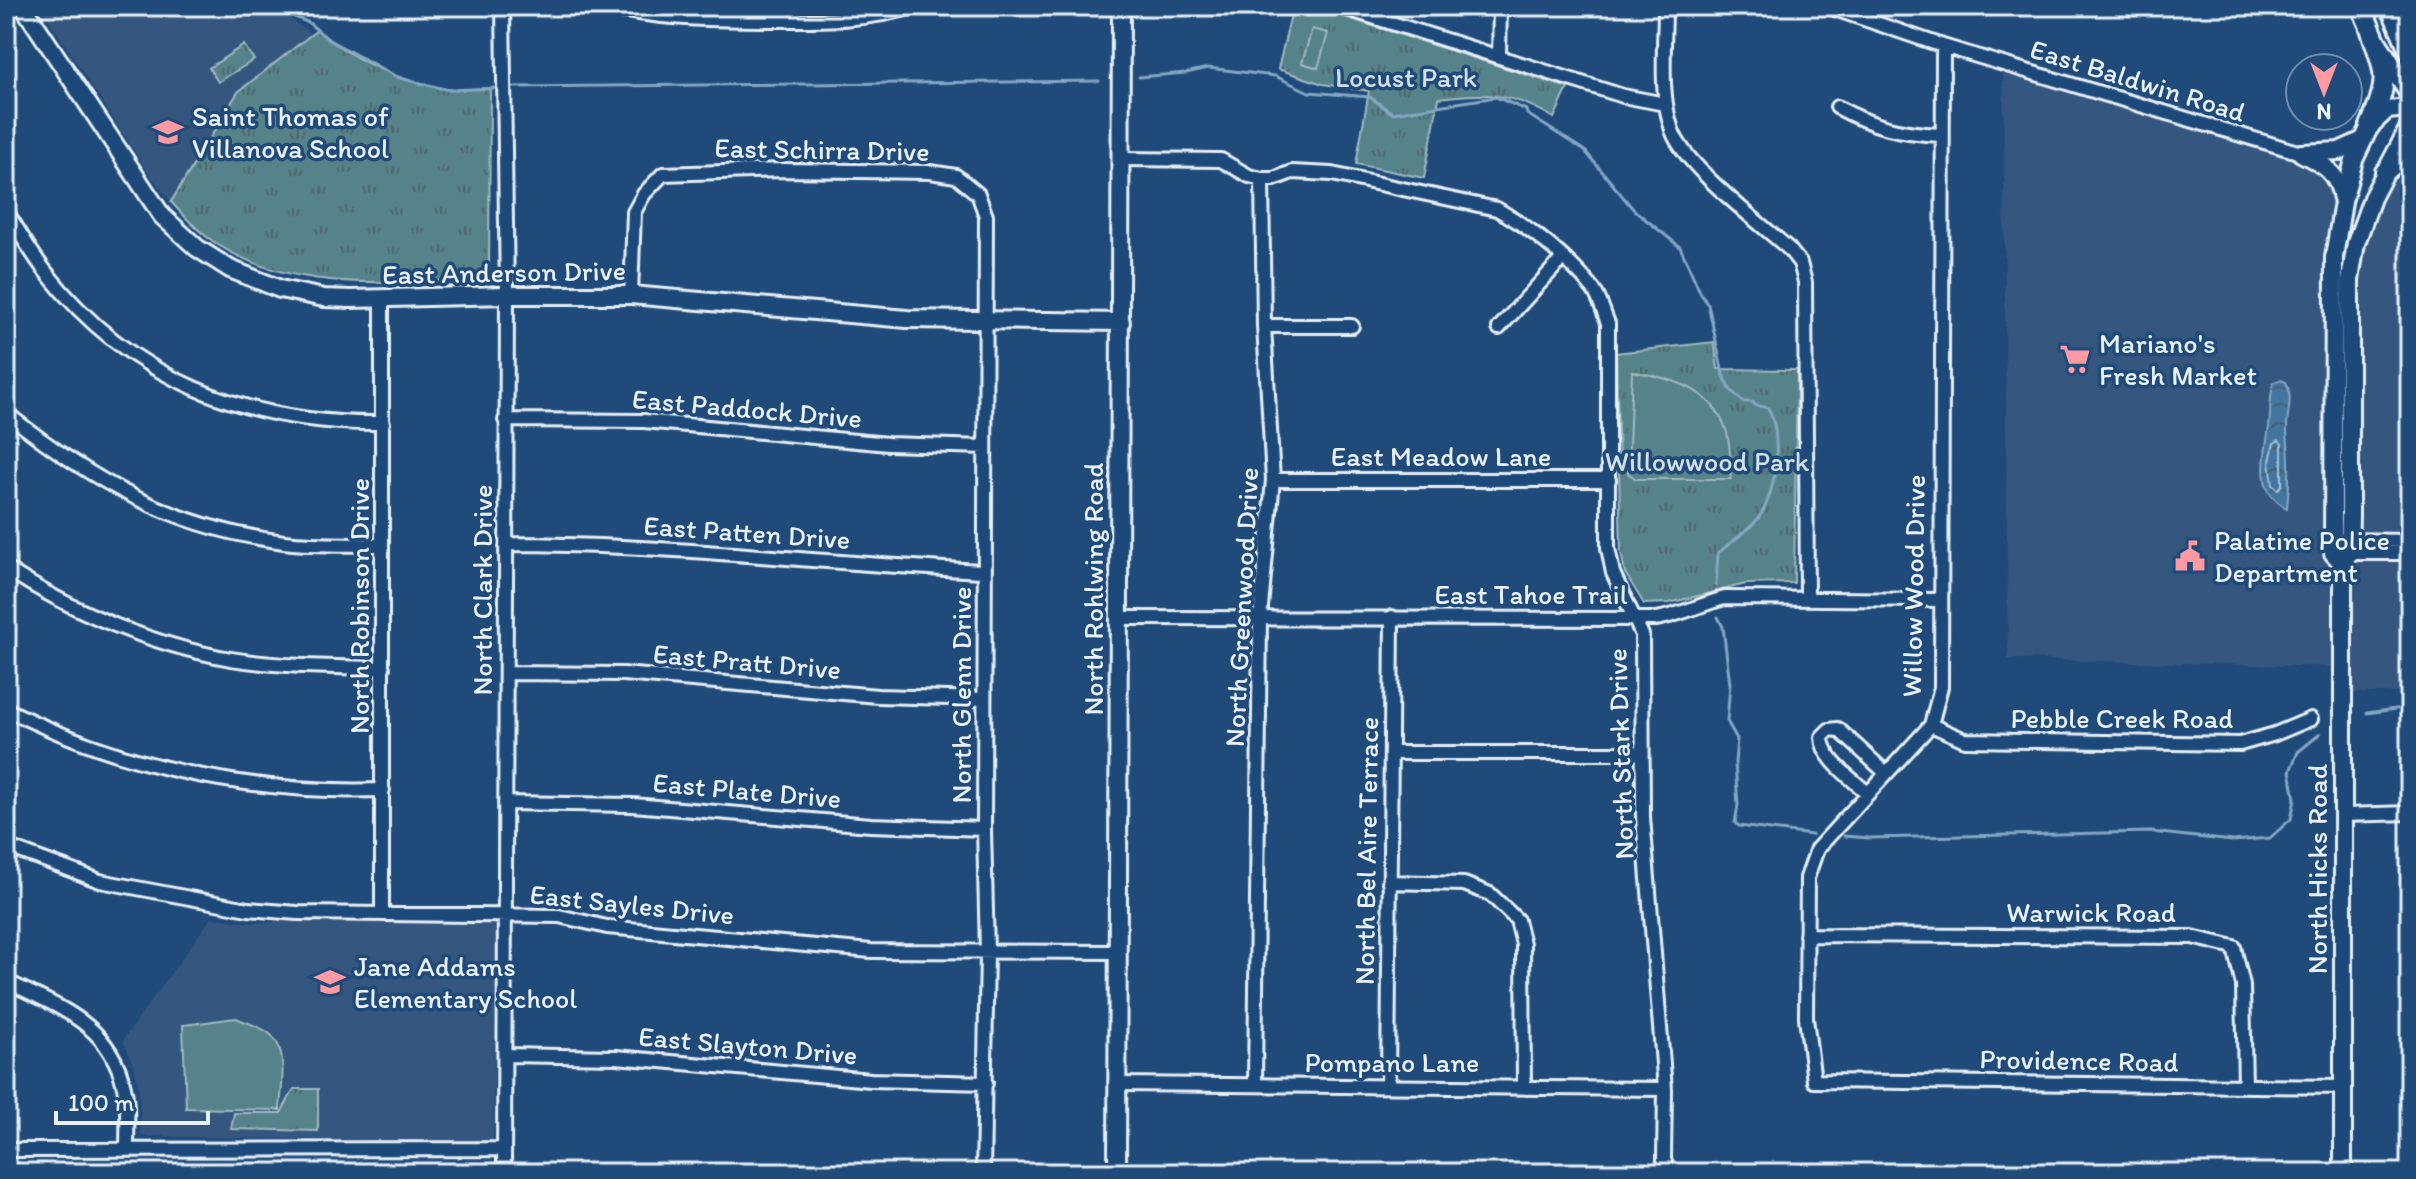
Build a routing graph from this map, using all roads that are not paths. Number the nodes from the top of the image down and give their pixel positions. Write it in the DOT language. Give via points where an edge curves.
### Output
graph roads {
  1 [pos="23,6"];
  2 [pos="503,6"];
  3 [pos="602,6"];
  4 [pos="917,6"];
  5 [pos="1121,6"];
  6 [pos="1338,6"];
  7 [pos="1500,6"];
  8 [pos="1665,6"];
  9 [pos="1826,6"];
  10 [pos="2361,6"];
  11 [pos="2390,6"];
  12 [pos="2370,28"];
  13 [pos="1943,46"];
  14 [pos="2410,52"];
  15 [pos="1499,56"];
  16 [pos="2410,94"];
  17 [pos="1665,104"];
  18 [pos="1837,107"];
  19 [pos="2410,108"];
  20 [pos="2410,125"];
  21 [pos="2366,133"];
  22 [pos="1941,135"];
  23 [pos="2410,150"];
  24 [pos="2301,153"];
  25 [pos="1121,159"];
  26 [pos="2385,172"];
  27 [pos="1262,179"];
  28 [pos="2343,202"];
  29 [pos="6,211"];
  30 [pos="986,216"];
  31 [pos="1562,259"];
  32 [pos="507,295"];
  33 [pos="631,295"];
  34 [pos="382,299"];
  35 [pos="2334,302"];
  36 [pos="985,319"];
  37 [pos="1121,322"];
  38 [pos="1264,326"];
  39 [pos="1352,326"];
  40 [pos="1499,328"];
  41 [pos="2350,337"];
  42 [pos="6,413"];
  43 [pos="505,420"];
  44 [pos="383,423"];
  45 [pos="985,447"];
  46 [pos="1273,480"];
  47 [pos="1609,480"];
  48 [pos="2410,541"];
  49 [pos="506,544"];
  50 [pos="382,545"];
  51 [pos="2341,550"];
  52 [pos="2410,553"];
  53 [pos="6,568"];
  54 [pos="985,571"];
  55 [pos="1807,598"];
  56 [pos="1940,600"];
  57 [pos="1392,617"];
  58 [pos="1119,618"];
  59 [pos="1260,618"];
  60 [pos="1634,619"];
  61 [pos="383,668"];
  62 [pos="506,673"];
  63 [pos="984,699"];
  64 [pos="6,709"];
  65 [pos="2311,719"];
  66 [pos="1931,725"];
  67 [pos="1391,753"];
  68 [pos="1642,753"];
  69 [pos="1886,773"];
  70 [pos="383,790"];
  71 [pos="1867,793"];
  72 [pos="505,803"];
  73 [pos="2410,813"];
  74 [pos="2343,815"];
  75 [pos="984,829"];
  76 [pos="6,846"];
  77 [pos="1389,882"];
  78 [pos="382,914"];
  79 [pos="505,915"];
  80 [pos="1806,935"];
  81 [pos="1117,952"];
  82 [pos="987,953"];
  83 [pos="6,981"];
  84 [pos="505,1055"];
  85 [pos="1814,1081"];
  86 [pos="986,1083"];
  87 [pos="1118,1084"];
  88 [pos="1255,1085"];
  89 [pos="1388,1086"];
  90 [pos="2245,1086"];
  91 [pos="1524,1087"];
  92 [pos="2343,1087"];
  93 [pos="1665,1089"];
  94 [pos="127,1149"];
  95 [pos="504,1149"];
  96 [pos="6,1150"];
  97 [pos="504,1173"];
  98 [pos="983,1173"];
  99 [pos="1117,1173"];
  100 [pos="1668,1173"];
  101 [pos="2343,1173"];
  1 -- 34 [label="street, East Anderson Drive" via="149,200 197,248 230,269 280,289 336,299"];
  2 -- 32 [label="street, North Clark Drive"];
  3 -- 4 [label="street" via="689,20 845,21"];
  5 -- 25 [label="street, North Rohlwing Road"];
  6 -- 15 [label="street"];
  7 -- 15 [label="street"];
  8 -- 17 [label="street"];
  9 -- 13 [label="street, East Baldwin Road"];
  10 -- 12 [label="main road"];
  11 -- 14 [label="main road"];
  12 -- 16 [label="main road"];
  12 -- 21 [label="main road" via="2386,78"];
  13 -- 22 [label="street, Willow Wood Drive"];
  13 -- 24 [label="street, East Baldwin Road"];
  15 -- 17 [label="street"];
  17 -- 55 [label="street" via="1672,133 1696,165 1800,263 1805,282"];
  18 -- 22 [label="street" via="1900,133"];
  19 -- 21 [label="street" via="2387,110"];
  20 -- 26 [label="street, North Hicks Road"];
  21 -- 24 [label="street" via="2339,151"];
  21 -- 28 [label="street, North Hicks Road"];
  22 -- 56 [label="street, Willow Wood Drive"];
  23 -- 26 [label="main road"];
  24 -- 28 [label="street" via="2333,172"];
  25 -- 27 [label="street" via="1221,160"];
  25 -- 37 [label="street, North Rohlwing Road"];
  26 -- 41 [label="street, North Hicks Road" via="2356,243"];
  27 -- 31 [label="street, North Stark Drive" via="1292,172 1332,174 1497,209"];
  27 -- 38 [label="street, North Greenwood Drive"];
  28 -- 35 [label="street, North Hicks Road" via="2334,257"];
  29 -- 44 [label="street" via="46,272 87,318 173,380 232,404 286,417"];
  30 -- 33 [label="street, East Schirra Drive" via="978,194 956,176 930,172 663,174 634,212"];
  30 -- 36 [label="street, North Glenn Drive"];
  31 -- 40 [label="street"];
  31 -- 47 [label="street, North Stark Drive" via="1594,291 1608,323"];
  32 -- 33 [label="street, East Anderson Drive"];
  32 -- 34 [label="street, East Anderson Drive"];
  32 -- 43 [label="street, North Clark Drive"];
  33 -- 36 [label="street, East Anderson Drive" via="907,319"];
  34 -- 44 [label="street, North Robinson Drive"];
  35 -- 41 [label="street" via="2341,307"];
  35 -- 51 [label="street, North Hicks Road"];
  36 -- 37 [label="street, East Anderson Drive"];
  36 -- 45 [label="street, North Glenn Drive"];
  37 -- 58 [label="street, North Rohlwing Road"];
  38 -- 39 [label="street"];
  38 -- 46 [label="street, North Greenwood Drive"];
  41 -- 51 [label="street, North Hicks Road"];
  42 -- 50 [label="street" via="88,473 186,519 287,542"];
  43 -- 45 [label="street, East Paddock Drive" via="644,421 888,444"];
  43 -- 49 [label="street, North Clark Drive"];
  44 -- 50 [label="street, North Robinson Drive"];
  45 -- 54 [label="street, North Glenn Drive"];
  46 -- 47 [label="street, East Meadow Lane"];
  46 -- 59 [label="street, North Greenwood Drive"];
  47 -- 60 [label="street, North Stark Drive" via="1608,548"];
  48 -- 51 [label="street"];
  49 -- 54 [label="street, East Patten Drive" via="597,544"];
  49 -- 62 [label="street, North Clark Drive"];
  50 -- 61 [label="street, North Robinson Drive"];
  51 -- 52 [label="street"];
  51 -- 74 [label="street, North Hicks Road"];
  53 -- 61 [label="street" via="82,611 201,651 290,666"];
  54 -- 63 [label="street, North Glenn Drive"];
  55 -- 56 [label="street, East Tahoe Trail"];
  55 -- 60 [label="street, East Tahoe Trail" via="1725,598 1669,617"];
  56 -- 66 [label="street, Willow Wood Drive" via="1941,687"];
  57 -- 59 [label="street, East Tahoe Trail"];
  57 -- 60 [label="street, East Tahoe Trail"];
  57 -- 67 [label="street, North Bel Aire Terrace"];
  58 -- 59 [label="street, East Tahoe Trail"];
  58 -- 81 [label="street, North Rohlwing Road"];
  59 -- 88 [label="street, North Greenwood Drive"];
  60 -- 68 [label="street, North Stark Drive" via="1642,635"];
  61 -- 70 [label="street, North Robinson Drive"];
  62 -- 63 [label="street, East Pratt Drive" via="623,674 878,696"];
  62 -- 72 [label="street, North Clark Drive"];
  63 -- 75 [label="street, North Glenn Drive"];
  64 -- 70 [label="street" via="70,738 192,775 291,789"];
  65 -- 66 [label="street, Pebble Creek Road" via="2240,744 1965,740"];
  66 -- 69 [label="street, Willow Wood Drive"];
  67 -- 68 [label="street"];
  67 -- 77 [label="street, North Bel Aire Terrace"];
  68 -- 93 [label="street, North Stark Drive"];
  69 -- 71 [label="street, Willow Wood Drive"];
  69 -- 71 [label="street" via="1838,729 1822,737 1829,756"];
  70 -- 78 [label="street, North Robinson Drive"];
  71 -- 80 [label="street, Willow Wood Drive" via="1817,849 1807,878"];
  72 -- 75 [label="street, East Plate Drive" via="633,805"];
  72 -- 79 [label="street, North Clark Drive"];
  73 -- 74 [label="street"];
  74 -- 92 [label="street, North Hicks Road"];
  75 -- 82 [label="street, North Glenn Drive"];
  76 -- 78 [label="street, East Sayles Drive" via="100,881 206,903 297,913"];
  77 -- 89 [label="street, North Bel Aire Terrace"];
  77 -- 91 [label="street" via="1464,884 1490,894 1517,920 1523,944"];
  78 -- 79 [label="street, East Sayles Drive"];
  79 -- 82 [label="street, East Sayles Drive" via="559,916 607,927 871,951"];
  79 -- 84 [label="street, North Clark Drive"];
  80 -- 85 [label="street, Willow Wood Drive" via="1806,1018"];
  80 -- 90 [label="street, Warwick Road" via="2192,937 2234,947 2243,985"];
  81 -- 82 [label="street, East Sayles Drive"];
  81 -- 87 [label="street, North Rohlwing Road"];
  82 -- 86 [label="street, North Glenn Drive"];
  83 -- 94 [label="street" via="82,1019 109,1050 124,1085"];
  84 -- 86 [label="street, East Slayton Drive" via="616,1057 871,1080"];
  84 -- 95 [label="street, North Clark Drive"];
  85 -- 90 [label="street, Providence Road"];
  86 -- 98 [label="street, North Glenn Drive"];
  87 -- 88 [label="street, Pompano Lane"];
  87 -- 99 [label="street, North Rohlwing Road"];
  88 -- 89 [label="street, Pompano Lane"];
  89 -- 91 [label="street, Pompano Lane"];
  90 -- 92 [label="street, Providence Road"];
  91 -- 93 [label="street, Pompano Lane"];
  92 -- 101 [label="street, North Hicks Road"];
  93 -- 100 [label="street, North Stark Drive"];
  94 -- 95 [label="street"];
  94 -- 96 [label="street"];
  95 -- 97 [label="street, North Clark Drive"];
}
